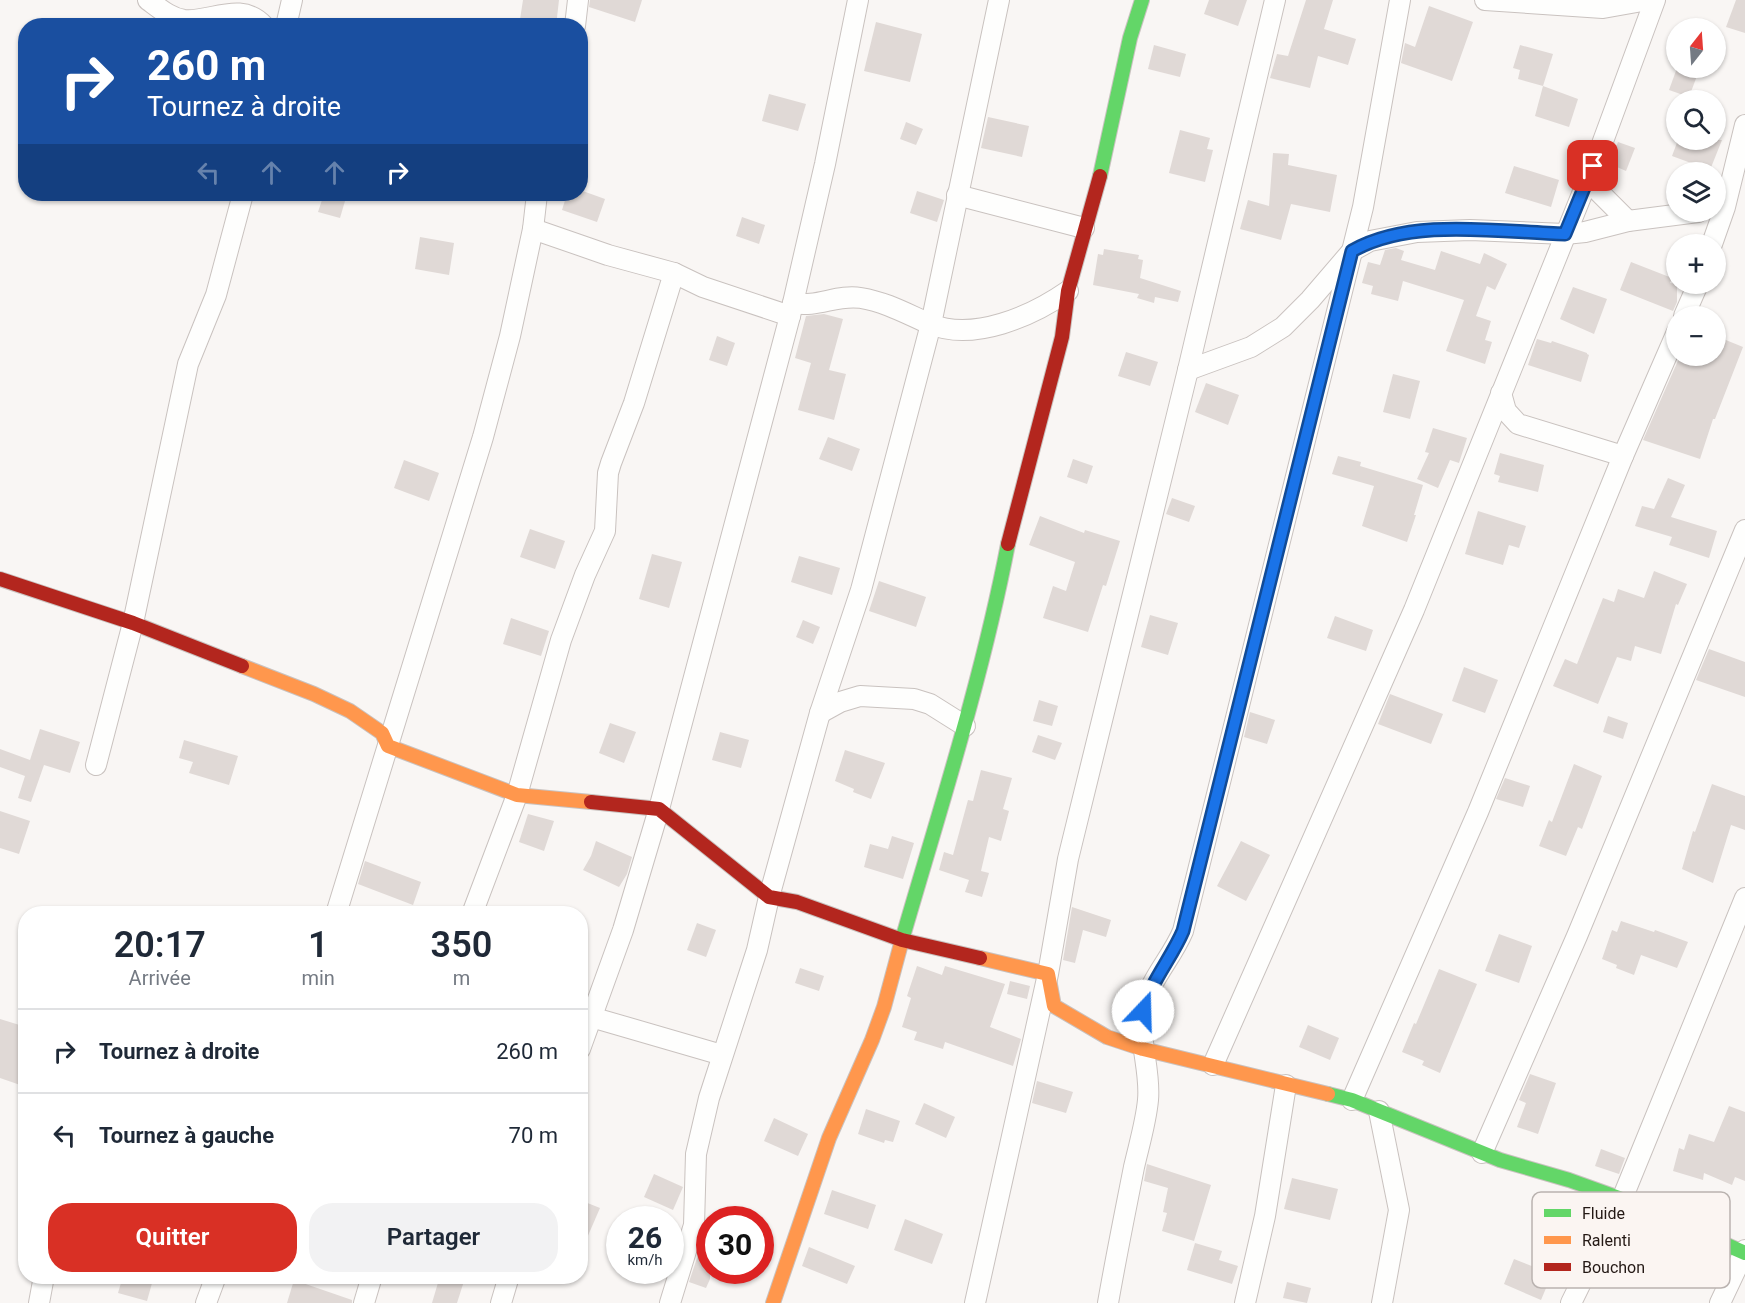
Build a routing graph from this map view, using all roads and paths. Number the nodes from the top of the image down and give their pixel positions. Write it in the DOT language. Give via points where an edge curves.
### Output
graph roads {
  1 [pos="148,0"];
  2 [pos="292,0"];
  3 [pos="578,0"];
  4 [pos="858,0"];
  5 [pos="999,0"];
  6 [pos="1142,0"];
  7 [pos="1275,0"];
  8 [pos="1400,0"];
  9 [pos="1485,0"];
  10 [pos="1648,0"];
  11 [pos="1655,0"];
  12 [pos="178,18"];
  13 [pos="201,18"];
  14 [pos="252,18"];
  15 [pos="288,18"];
  16 [pos="576,18"];
  17 [pos="1745,125"];
  18 [pos="1587,180"];
  19 [pos="1726,188"];
  20 [pos="957,195"];
  21 [pos="241,201"];
  22 [pos="536,201"];
  23 [pos="1745,203"];
  24 [pos="1726,207"];
  25 [pos="1666,216"];
  26 [pos="1628,221"];
  27 [pos="1084,228"];
  28 [pos="533,229"];
  29 [pos="1565,234"];
  30 [pos="1352,251"];
  31 [pos="674,273"];
  32 [pos="1068,291"];
  33 [pos="791,310"];
  34 [pos="931,324"];
  35 [pos="1666,357"];
  36 [pos="1188,370"];
  37 [pos="1501,393"];
  38 [pos="1623,456"];
  39 [pos="1745,530"];
  40 [pos="0,579"];
  41 [pos="134,623"];
  42 [pos="820,712"];
  43 [pos="965,726"];
  44 [pos="388,746"];
  45 [pos="96,765"];
  46 [pos="517,795"];
  47 [pos="659,809"];
  48 [pos="770,897"];
  49 [pos="1745,898"];
  50 [pos="338,906"];
  51 [pos="475,906"];
  52 [pos="902,940"];
  53 [pos="1048,974"];
  54 [pos="591,1017"];
  55 [pos="588,1026"];
  56 [pos="1143,1049"];
  57 [pos="722,1055"];
  58 [pos="1213,1065"];
  59 [pos="1286,1085"];
  60 [pos="1352,1100"];
  61 [pos="1379,1111"];
  62 [pos="1482,1152"];
  63 [pos="1602,1192"];
  64 [pos="1625,1192"];
  65 [pos="1730,1246"];
  66 [pos="1745,1252"];
  67 [pos="1730,1283"];
  68 [pos="43,1284"];
  69 [pos="213,1284"];
  70 [pos="370,1284"];
  71 [pos="507,1284"];
  72 [pos="1578,1288"];
  73 [pos="1727,1288"];
  74 [pos="39,1303"];
  75 [pos="206,1303"];
  76 [pos="364,1303"];
  77 [pos="501,1303"];
  78 [pos="670,1303"];
  79 [pos="773,1303"];
  80 [pos="975,1303"];
  81 [pos="1108,1303"];
  82 [pos="1245,1303"];
  83 [pos="1382,1303"];
  84 [pos="1571,1303"];
  85 [pos="1720,1303"];
  1 -- 12 [label="street"];
  2 -- 15 [label="street"];
  3 -- 16 [label="street"];
  4 -- 33 [label="street"];
  5 -- 20 [label="street"];
  6 -- 27 [label="street"];
  7 -- 36 [label="street"];
  8 -- 30 [label="street"];
  9 -- 10 [label="street" via="1603,8"];
  11 -- 18 [label="street"];
  13 -- 14 [label="street" via="233,13"];
  17 -- 19 [label="street"];
  18 -- 26 [label="street"];
  18 -- 29 [label="street"];
  20 -- 27 [label="street"];
  20 -- 34 [label="street"];
  21 -- 41 [label="street" via="216,295 188,364"];
  22 -- 28 [label="street"];
  23 -- 24 [label="street"];
  25 -- 26 [label="street"];
  26 -- 29 [label="street"];
  27 -- 32 [label="street"];
  28 -- 31 [label="street"];
  28 -- 44 [label="street" via="483,437"];
  29 -- 30 [label="street" via="1417,232 1370,241"];
  29 -- 37 [label="street"];
  30 -- 36 [label="street" via="1283,327 1251,347"];
  30 -- 56 [label="street" via="1183,931 1176,949 1156,977 1143,1011"];
  31 -- 33 [label="street" via="703,287"];
  31 -- 46 [label="street" via="608,474 605,531 561,640"];
  32 -- 34 [label="street" via="1023,317 1000,324 960,328"];
  32 -- 43 [label="street" via="1062,337 1010,532 995,612"];
  33 -- 34 [label="street" via="859,297"];
  33 -- 47 [label="street"];
  34 -- 42 [label="street" via="861,590"];
  35 -- 38 [label="street"];
  36 -- 53 [label="street" via="1068,859"];
  37 -- 38 [label="street" via="1506,411 1518,424"];
  37 -- 58 [label="street" via="1414,610"];
  38 -- 60 [label="street" via="1478,812"];
  39 -- 62 [label="street" via="1577,936"];
  40 -- 41 [label="street"];
  41 -- 44 [label="street" via="350,711 382,733"];
  41 -- 45 [label="street"];
  42 -- 43 [label="street" via="860,696 914,699 930,704"];
  42 -- 48 [label="street"];
  43 -- 52 [label="street"];
  44 -- 46 [label="street"];
  44 -- 50 [label="street"];
  46 -- 47 [label="street"];
  46 -- 51 [label="street"];
  47 -- 48 [label="street"];
  47 -- 54 [label="street" via="623,930"];
  48 -- 52 [label="street" via="796,902"];
  48 -- 57 [label="street"];
  49 -- 64 [label="street"];
  52 -- 53 [label="street"];
  52 -- 79 [label="street" via="880,1018 829,1138"];
  53 -- 56 [label="street" via="1054,1006 1107,1037"];
  53 -- 80 [label="street"];
  54 -- 55 [label="street"];
  54 -- 57 [label="street"];
  56 -- 58 [label="street"];
  56 -- 81 [label="street" via="1148,1067 1148,1100"];
  57 -- 78 [label="street" via="696,1154 694,1225"];
  58 -- 59 [label="street"];
  59 -- 60 [label="street"];
  59 -- 82 [label="street" via="1265,1216"];
  60 -- 61 [label="street"];
  61 -- 62 [label="street"];
  61 -- 83 [label="street" via="1399,1210"];
  62 -- 63 [label="street"];
  65 -- 66 [label="street"];
  66 -- 67 [label="street"];
  68 -- 74 [label="street"];
  69 -- 75 [label="street"];
  70 -- 76 [label="street"];
  71 -- 77 [label="street"];
  72 -- 84 [label="street"];
  73 -- 85 [label="street"];
}
